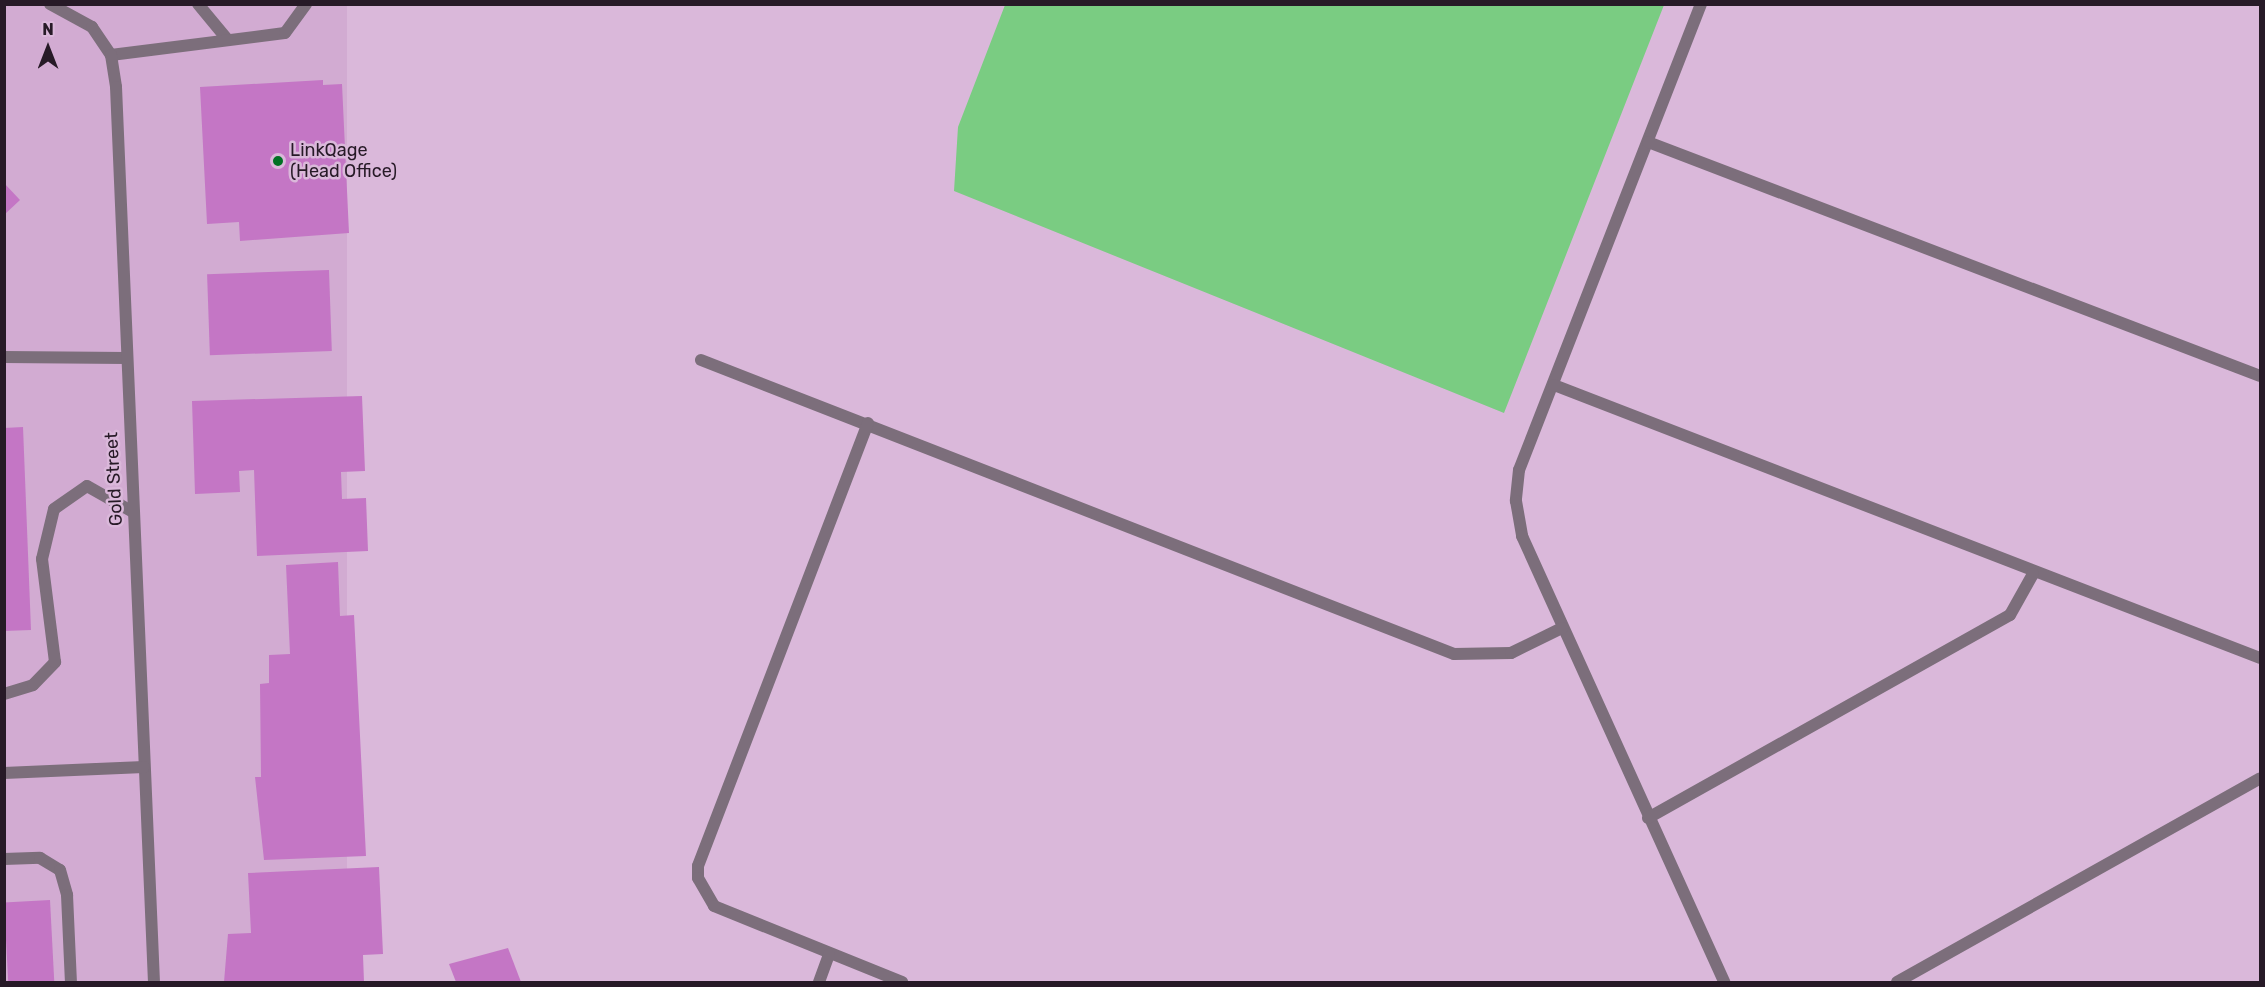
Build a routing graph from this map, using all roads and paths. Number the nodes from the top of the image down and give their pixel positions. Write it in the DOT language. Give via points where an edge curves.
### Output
graph roads {
  1 [pos="50,4"];
  2 [pos="198,4"];
  3 [pos="306,4"];
  4 [pos="1701,4"];
  5 [pos="226,39"];
  6 [pos="111,55"];
  7 [pos="1648,142"];
  8 [pos="4,357"];
  9 [pos="126,358"];
  10 [pos="701,360"];
  11 [pos="2260,376"];
  12 [pos="1554,385"];
  13 [pos="868,423"];
  14 [pos="133,512"];
  15 [pos="2033,574"];
  16 [pos="1562,628"];
  17 [pos="2260,658"];
  18 [pos="4,694"];
  19 [pos="144,767"];
  20 [pos="4,773"];
  21 [pos="2260,778"];
  22 [pos="1648,818"];
  23 [pos="4,859"];
  24 [pos="829,955"];
  25 [pos="71,982"];
  26 [pos="154,982"];
  27 [pos="819,982"];
  28 [pos="902,982"];
  29 [pos="1724,982"];
  30 [pos="1897,982"];
  1 -- 6 [label="street" via="92,27"];
  2 -- 5 [label="street"];
  3 -- 5 [label="street" via="285,33"];
  4 -- 7 [label="street"];
  5 -- 6 [label="street"];
  6 -- 9 [label="street, Gold Street"];
  7 -- 11 [label="street"];
  7 -- 12 [label="street"];
  8 -- 9 [label="street"];
  9 -- 14 [label="street, Gold Street"];
  10 -- 13 [label="street"];
  12 -- 15 [label="street"];
  12 -- 16 [label="street" via="1519,470 1516,501 1522,536"];
  13 -- 16 [label="street" via="1454,654 1511,652"];
  13 -- 24 [label="street" via="698,866 704,893 714,906"];
  14 -- 18 [label="street" via="87,486 54,509 42,559 56,662 33,685"];
  14 -- 19 [label="street, Gold Street"];
  15 -- 17 [label="street"];
  15 -- 22 [label="street" via="2010,615"];
  16 -- 22 [label="street"];
  19 -- 20 [label="street"];
  19 -- 26 [label="street, Gold Street"];
  21 -- 30 [label="street"];
  22 -- 29 [label="street"];
  23 -- 25 [label="street" via="40,858 60,870 67,895"];
  24 -- 27 [label="street"];
  24 -- 28 [label="street"];
}
